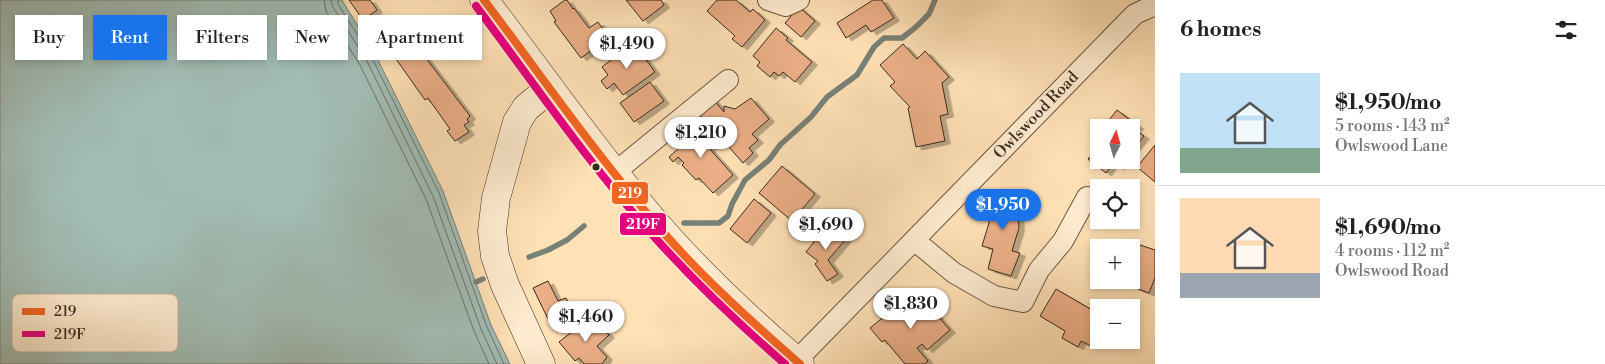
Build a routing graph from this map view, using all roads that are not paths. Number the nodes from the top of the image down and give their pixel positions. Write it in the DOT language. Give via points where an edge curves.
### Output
graph roads {
  1 [pos="484,0"];
  2 [pos="768,0"];
  3 [pos="799,0"];
  4 [pos="1155,5"];
  5 [pos="728,80"];
  6 [pos="550,88"];
  7 [pos="614,173"];
  8 [pos="1087,197"];
  9 [pos="914,240"];
  10 [pos="798,362"];
  11 [pos="541,364"];
  1 -- 6 [label="main road"];
  2 -- 3 [label="street" via="786,6"];
  4 -- 9 [label="street, Owlswood Road" via="1135,14"];
  5 -- 7 [label="street"];
  6 -- 7 [label="main road"];
  6 -- 11 [label="main road" via="526,108 516,122 496,198 492,231 495,256 505,285"];
  7 -- 10 [label="main road" via="688,258"];
  8 -- 9 [label="street" via="1063,241 1039,270 1023,302 994,296 954,273"];
  9 -- 10 [label="street, Owlswood Road"];
}
